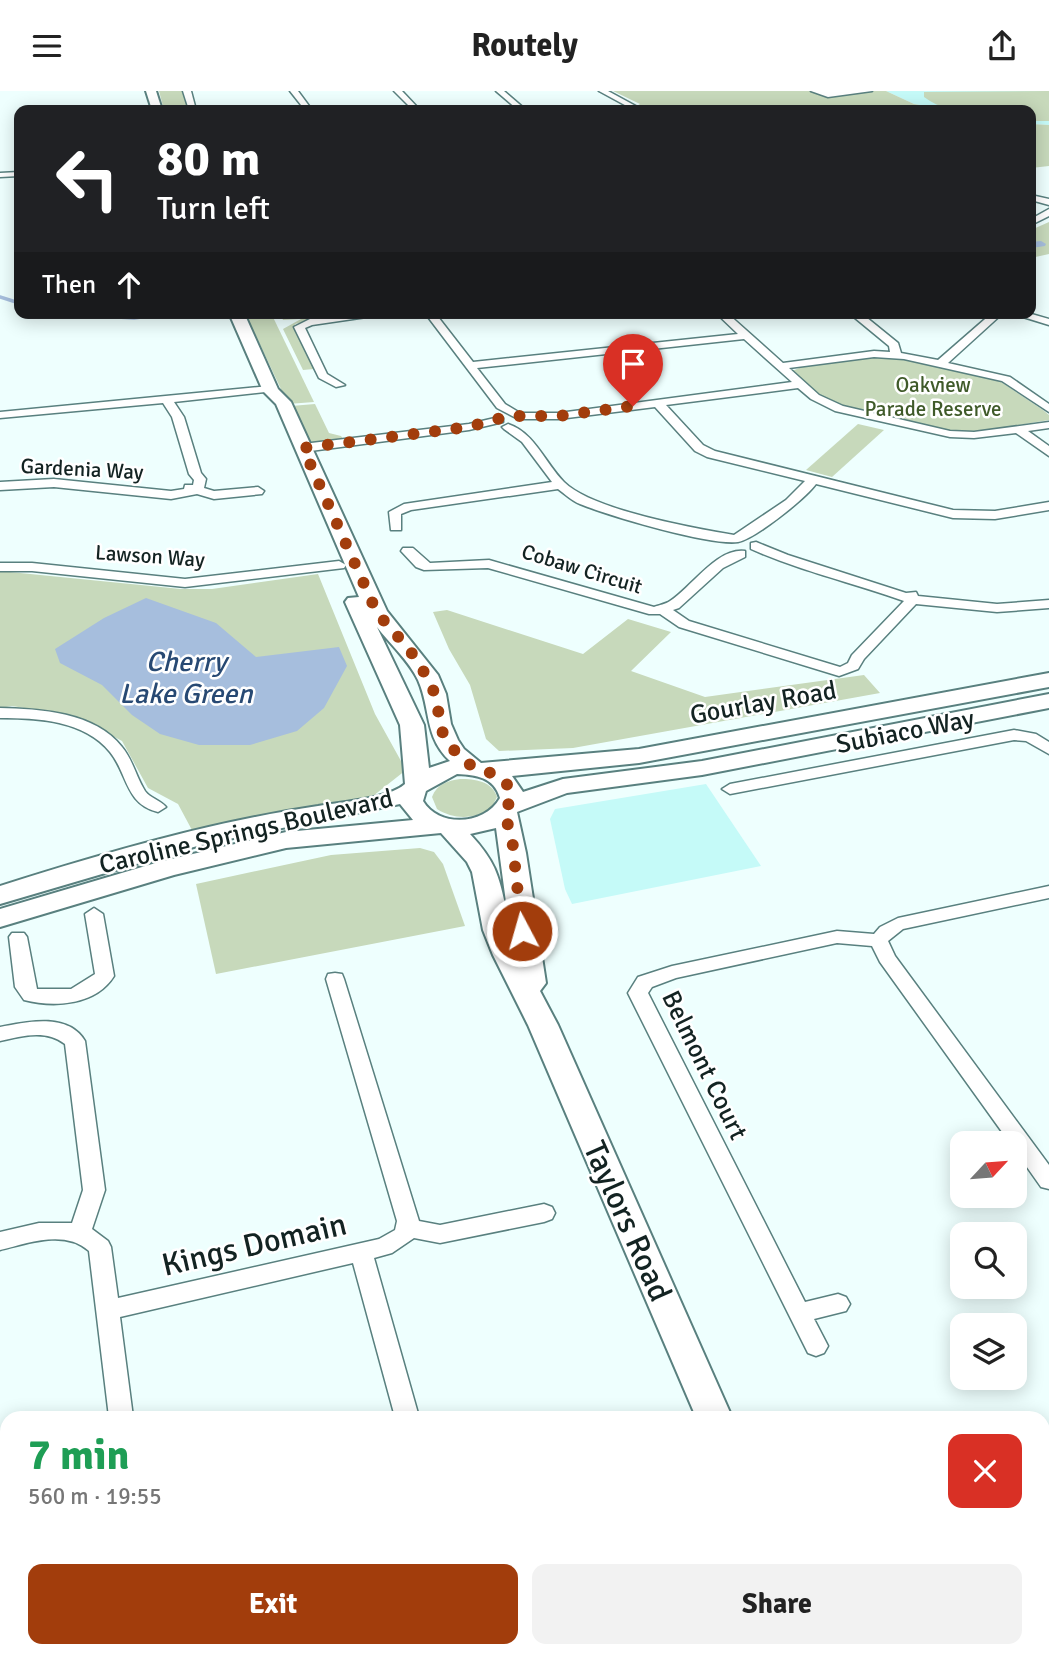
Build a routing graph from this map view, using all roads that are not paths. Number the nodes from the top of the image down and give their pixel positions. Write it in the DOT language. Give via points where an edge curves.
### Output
graph roads {
  1 [pos="294,91"];
  2 [pos="398,91"];
  3 [pos="500,91"];
  4 [pos="603,91"];
  5 [pos="815,91"];
  6 [pos="868,91"];
  7 [pos="305,105"];
  8 [pos="412,105"];
  9 [pos="517,105"];
  10 [pos="630,105"];
  11 [pos="239,319"];
  12 [pos="336,319"];
  13 [pos="439,319"];
  14 [pos="728,319"];
  15 [pos="862,319"];
  16 [pos="991,319"];
  17 [pos="745,334"];
  18 [pos="896,355"];
  19 [pos="940,363"];
  20 [pos="781,366"];
  21 [pos="472,367"];
  22 [pos="802,384"];
  23 [pos="340,385"];
  24 [pos="270,388"];
  25 [pos="171,398"];
  26 [pos="658,403"];
  27 [pos="1049,409"];
  28 [pos="0,417"];
  29 [pos="502,420"];
  30 [pos="522,420"];
  31 [pos="1049,425"];
  32 [pos="1018,429"];
  33 [pos="526,440"];
  34 [pos="296,449"];
  35 [pos="1049,453"];
  36 [pos="809,482"];
  37 [pos="558,484"];
  38 [pos="0,486"];
  39 [pos="192,489"];
  40 [pos="258,491"];
  41 [pos="1049,506"];
  42 [pos="760,527"];
  43 [pos="728,542"];
  44 [pos="749,549"];
  45 [pos="339,565"];
  46 [pos="718,565"];
  47 [pos="0,567"];
  48 [pos="910,598"];
  49 [pos="1049,604"];
  50 [pos="664,610"];
  51 [pos="1049,680"];
  52 [pos="1049,701"];
  53 [pos="0,713"];
  54 [pos="1049,749"];
  55 [pos="480,769"];
  56 [pos="766,782"];
  57 [pos="415,788"];
  58 [pos="730,789"];
  59 [pos="779,797"];
  60 [pos="158,807"];
  61 [pos="507,809"];
  62 [pos="445,826"];
  63 [pos="1049,892"];
  64 [pos="0,895"];
  65 [pos="94,914"];
  66 [pos="0,918"];
  67 [pos="18,937"];
  68 [pos="879,940"];
  69 [pos="335,979"];
  70 [pos="64,998"];
  71 [pos="543,1025"];
  72 [pos="52,1027"];
  73 [pos="0,1034"];
  74 [pos="1045,1171"];
  75 [pos="544,1213"];
  76 [pos="407,1227"];
  77 [pos="79,1233"];
  78 [pos="0,1241"];
  79 [pos="361,1252"];
  80 [pos="838,1304"];
  81 [pos="107,1311"];
  82 [pos="798,1313"];
  83 [pos="816,1346"];
  84 [pos="120,1411"];
  85 [pos="405,1411"];
  86 [pos="711,1411"];
  1 -- 7 [label="street"];
  2 -- 8 [label="street"];
  3 -- 9 [label="street"];
  4 -- 10 [label="street"];
  5 -- 6 [label="street" via="831,95"];
  11 -- 24 [label="main road"];
  12 -- 23 [label="street" via="299,327 323,376"];
  13 -- 21 [label="street"];
  14 -- 17 [label="street"];
  15 -- 18 [label="street" via="894,345"];
  16 -- 19 [label="street"];
  17 -- 20 [label="street"];
  17 -- 21 [label="street"];
  18 -- 19 [label="street"];
  18 -- 20 [label="street"];
  19 -- 27 [label="street" via="1006,379"];
  20 -- 22 [label="street"];
  21 -- 29 [label="street"];
  22 -- 26 [label="street"];
  22 -- 32 [label="street" via="839,409 928,431 974,435"];
  24 -- 25 [label="street"];
  24 -- 34 [label="main road" via="269,402"];
  25 -- 28 [label="street"];
  25 -- 39 [label="street" via="201,482"];
  26 -- 30 [label="street"];
  26 -- 36 [label="street" via="705,451"];
  29 -- 30 [label="street"];
  29 -- 30 [label="street"];
  29 -- 33 [label="street"];
  29 -- 34 [label="street"];
  30 -- 33 [label="street"];
  31 -- 32 [label="street"];
  32 -- 35 [label="street"];
  33 -- 37 [label="street"];
  34 -- 45 [label="main road"];
  34 -- 55 [label="main road" via="377,613 427,675 446,740 456,754"];
  36 -- 41 [label="street" via="953,514 995,515"];
  36 -- 42 [label="street"];
  37 -- 43 [label="street" via="589,504"];
  37 -- 50 [label="street, Cobaw Circuit" via="398,510 396,527 407,557 418,570 489,564 640,609"];
  38 -- 39 [label="street, Gardenia Way" via="54,483 180,495"];
  39 -- 40 [label="street, Gardenia Way" via="223,495"];
  42 -- 43 [label="street"];
  42 -- 44 [label="street"];
  43 -- 44 [label="street"];
  43 -- 46 [label="street"];
  44 -- 46 [label="street, Cobaw Circuit"];
  44 -- 48 [label="street"];
  45 -- 47 [label="street, Lawson Way" via="186,583"];
  45 -- 57 [label="main road" via="404,704 416,747"];
  46 -- 50 [label="street, Cobaw Circuit"];
  48 -- 49 [label="street" via="1009,608"];
  48 -- 50 [label="street" via="852,667 839,672 684,624"];
  51 -- 55 [label="main road, Gourlay Road" via="639,756"];
  52 -- 61 [label="main road, Gourlay Road" via="702,768 585,782 545,791"];
  53 -- 60 [label="street" via="54,717 103,736 127,765 132,786 142,800"];
  54 -- 56 [label="street, Subiaco Way" via="1030,737 1014,735"];
  55 -- 57 [label="main road" via="441,770"];
  55 -- 61 [label="main road" via="498,776 511,789"];
  56 -- 58 [label="street, Subiaco Way"];
  56 -- 59 [label="street"];
  57 -- 62 [label="main road" via="411,802 417,812"];
  57 -- 64 [label="main road, Caroline Springs Boulevard" via="357,809 273,821 191,840"];
  61 -- 62 [label="main road" via="474,826"];
  61 -- 71 [label="main road, Taylors Road" via="524,947"];
  62 -- 66 [label="main road, Caroline Springs Boulevard" via="286,840 168,868"];
  62 -- 71 [label="main road, Taylors Road" via="479,859 497,930"];
  63 -- 68 [label="street" via="898,924"];
  65 -- 70 [label="street" via="104,976 86,992"];
  67 -- 70 [label="street" via="31,995"];
  68 -- 74 [label="street" via="887,958"];
  68 -- 82 [label="street, Belmont Court" via="837,937 672,972 645,982 638,993"];
  69 -- 76 [label="street"];
  70 -- 72 [label="street"];
  71 -- 86 [label="main road, Taylors Road"];
  72 -- 73 [label="street"];
  72 -- 77 [label="street" via="75,1041 79,1057 94,1191"];
  75 -- 76 [label="street" via="462,1232 440,1234"];
  76 -- 79 [label="street, Kings Domain" via="405,1235 384,1247"];
  77 -- 78 [label="street" via="62,1229"];
  77 -- 81 [label="street" via="100,1247"];
  79 -- 81 [label="street, Kings Domain"];
  79 -- 85 [label="street"];
  80 -- 82 [label="street"];
  81 -- 84 [label="street"];
  82 -- 83 [label="street, Belmont Court"];
}
